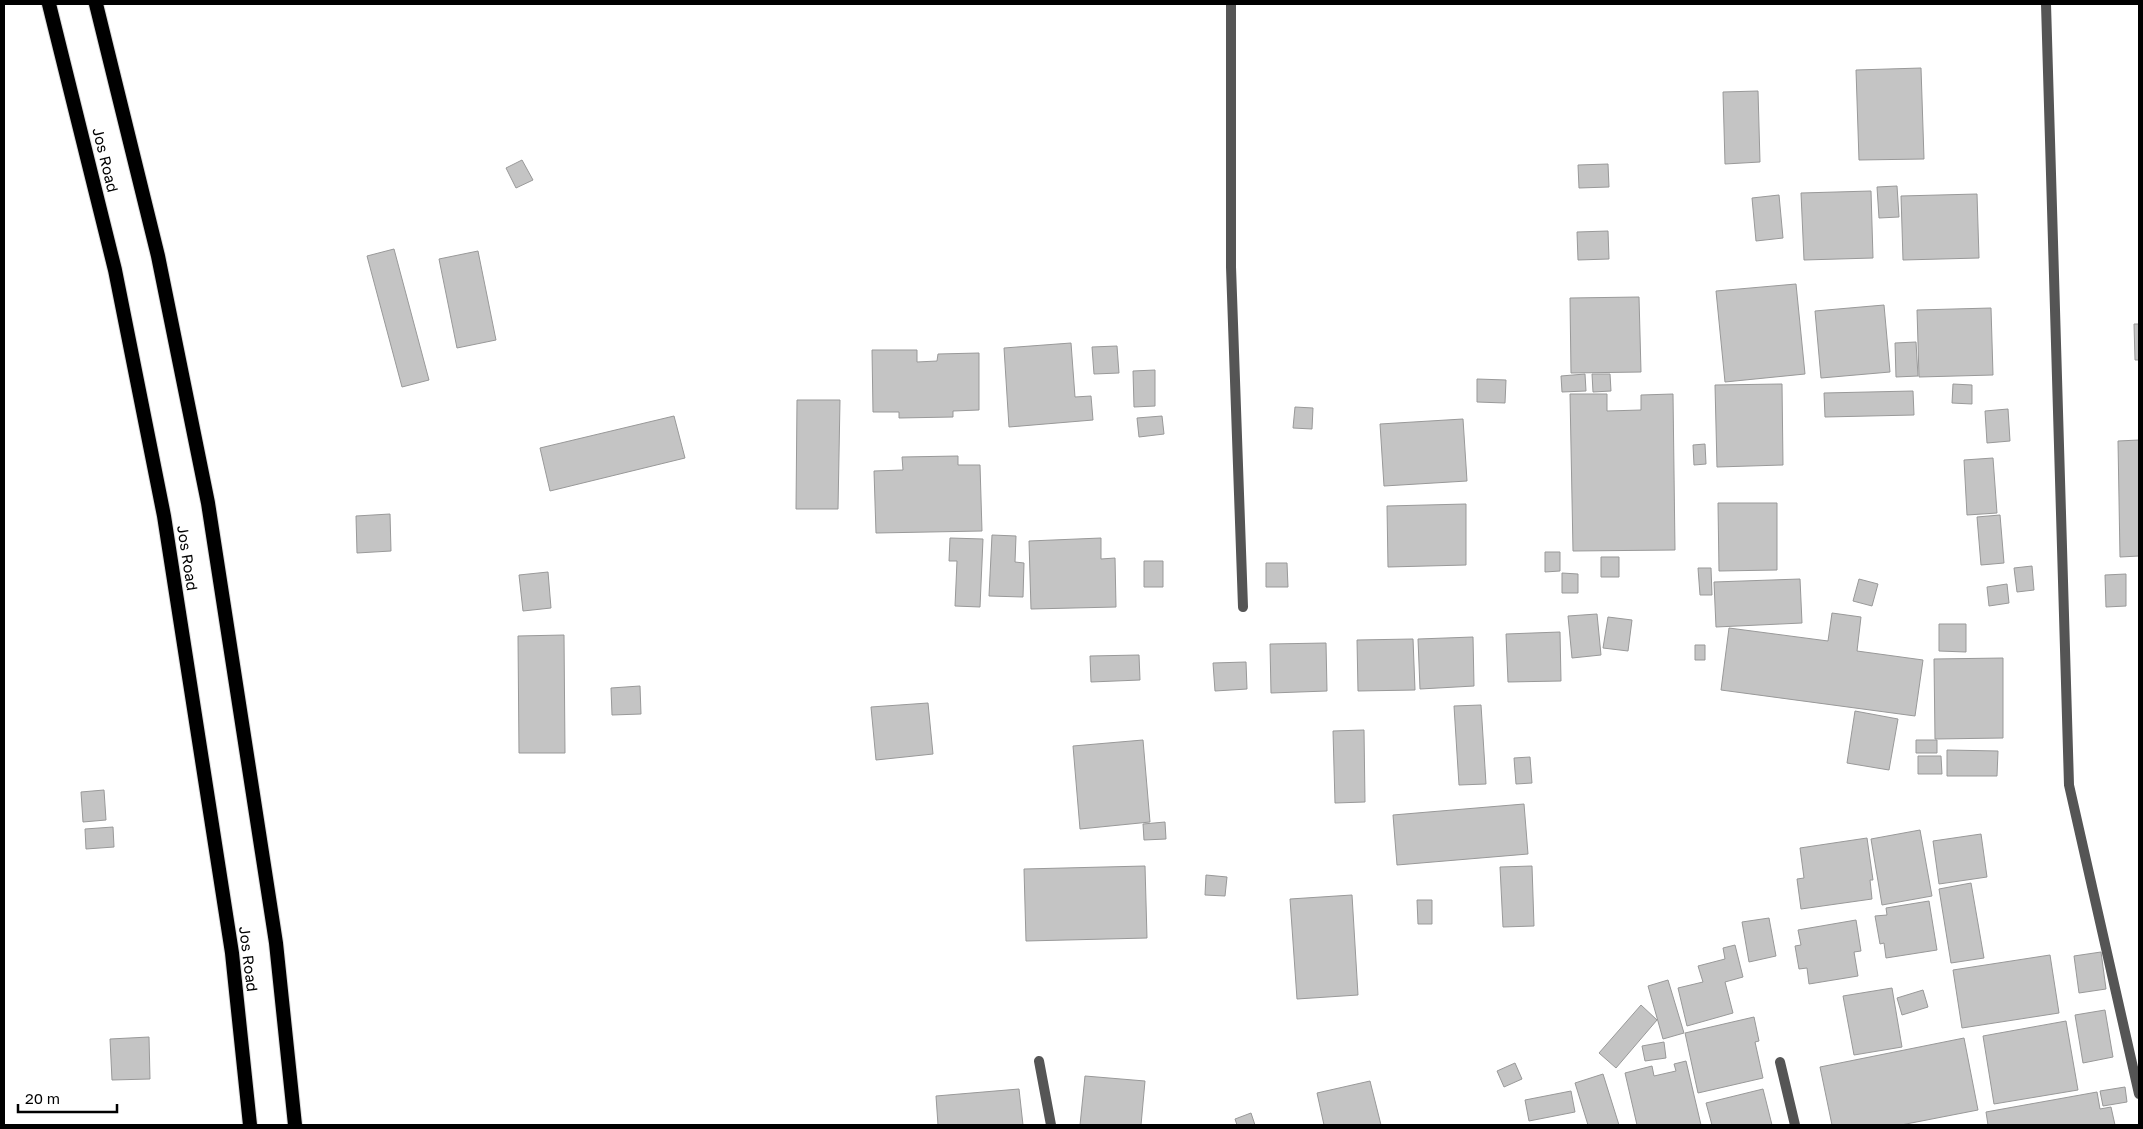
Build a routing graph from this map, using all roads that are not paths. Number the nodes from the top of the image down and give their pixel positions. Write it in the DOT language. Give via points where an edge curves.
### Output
graph roads {
  1 [pos="50,4"];
  2 [pos="96,4"];
  3 [pos="1231,4"];
  4 [pos="2046,4"];
  5 [pos="1243,607"];
  6 [pos="1039,1061"];
  7 [pos="1780,1062"];
  8 [pos="2139,1094"];
  9 [pos="250,1125"];
  10 [pos="295,1125"];
  11 [pos="1051,1125"];
  12 [pos="1795,1125"];
  1 -- 9 [label="highway, Jos Road" via="115,270 164,516 232,953"];
  2 -- 10 [label="highway, Jos Road" via="158,256 208,503 276,943"];
  3 -- 5 [label="street" via="1231,267"];
  4 -- 8 [label="street" via="2069,785"];
  6 -- 11 [label="street"];
  7 -- 12 [label="street"];
}
